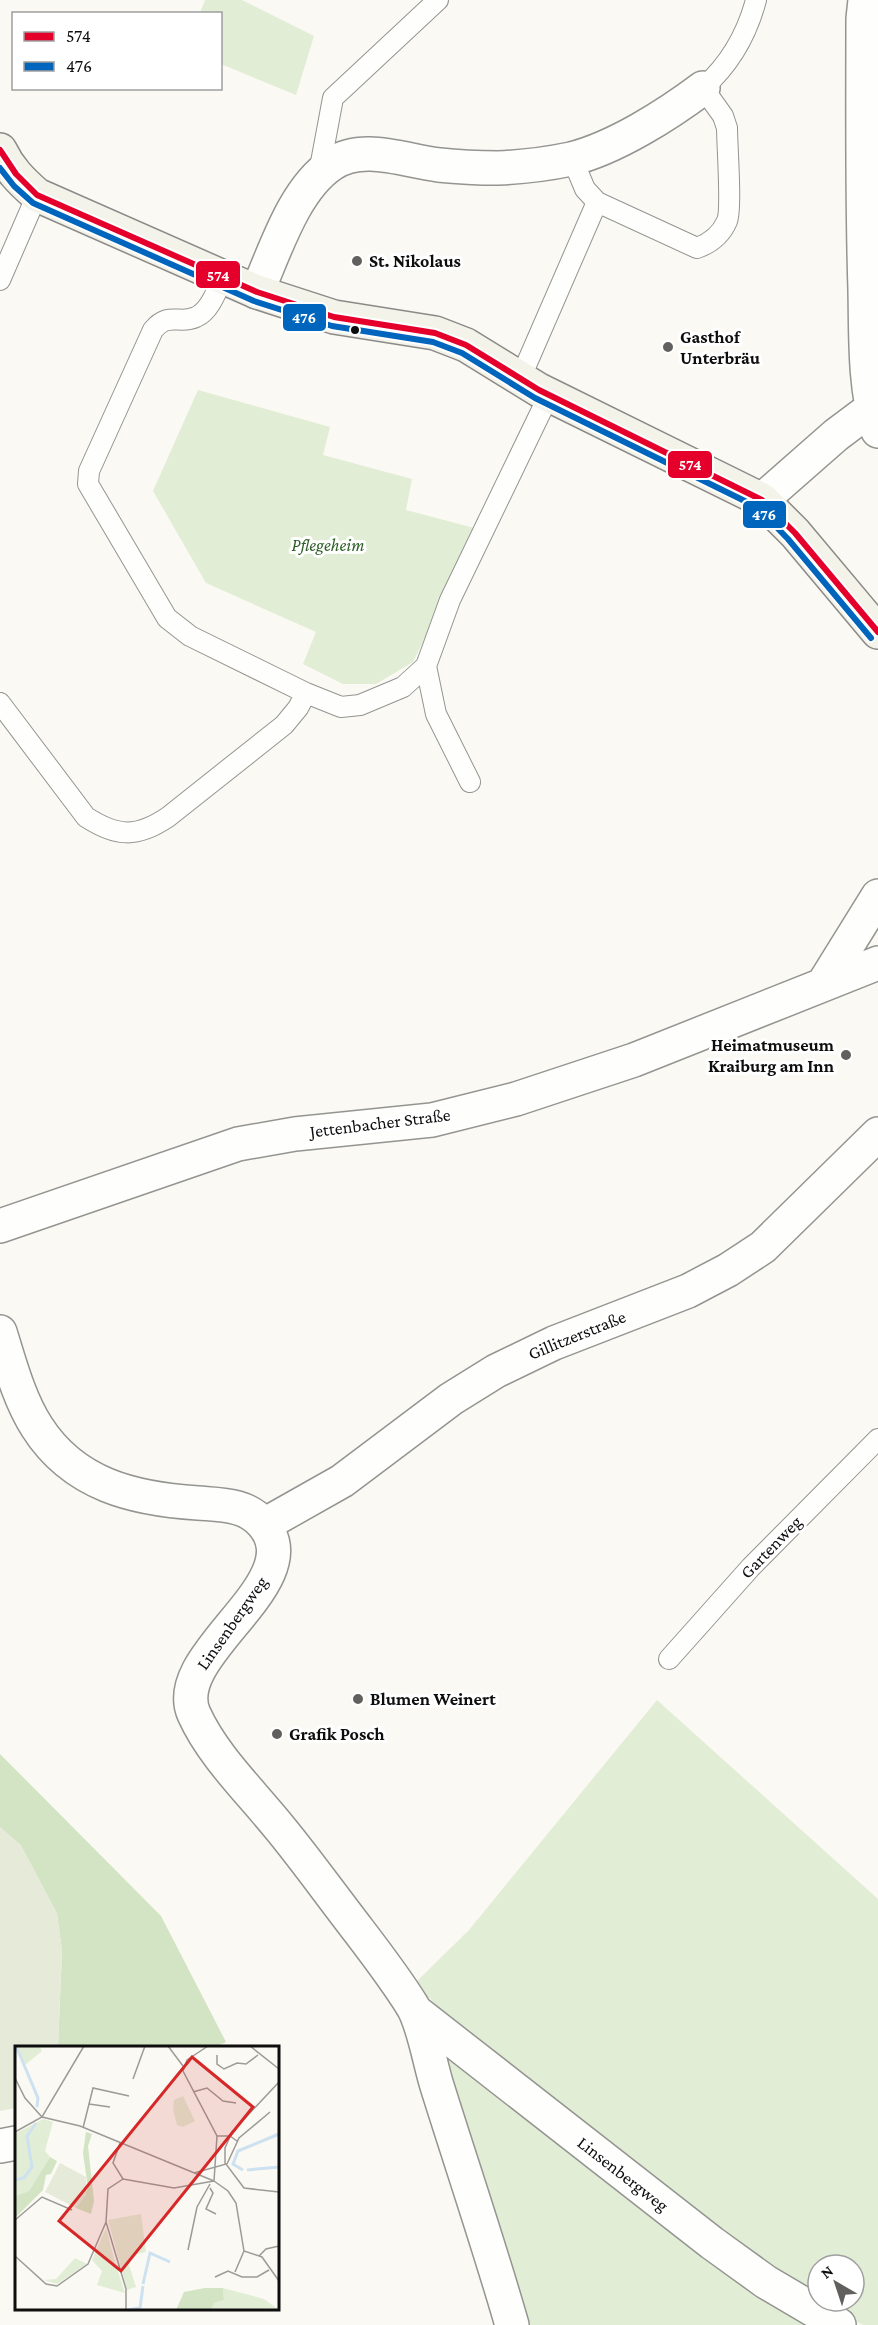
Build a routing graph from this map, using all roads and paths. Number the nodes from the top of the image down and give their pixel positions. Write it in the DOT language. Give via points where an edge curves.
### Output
graph roads {
  1 [pos="438,0"];
  2 [pos="756,0"];
  3 [pos="865,0"];
  4 [pos="703,88"];
  5 [pos="0,150"];
  6 [pos="572,158"];
  7 [pos="319,173"];
  8 [pos="37,195"];
  9 [pos="597,202"];
  10 [pos="223,277"];
  11 [pos="0,280"];
  12 [pos="257,292"];
  13 [pos="520,379"];
  14 [pos="549,395"];
  15 [pos="876,416"];
  16 [pos="762,500"];
  17 [pos="878,632"];
  18 [pos="426,666"];
  19 [pos="306,693"];
  20 [pos="0,703"];
  21 [pos="470,782"];
  22 [pos="878,896"];
  23 [pos="878,963"];
  24 [pos="824,983"];
  25 [pos="878,1134"];
  26 [pos="0,1226"];
  27 [pos="0,1332"];
  28 [pos="878,1439"];
  29 [pos="264,1525"];
  30 [pos="669,1659"];
  31 [pos="415,2010"];
  32 [pos="15,2143"];
  33 [pos="0,2146"];
  34 [pos="512,2325"];
  35 [pos="839,2325"];
  1 -- 7 [label="lane" via="333,98"];
  2 -- 4 [label="lane" via="729,60"];
  3 -- 15 [label="street" via="867,369"];
  4 -- 6 [label="street" via="612,143"];
  4 -- 9 [label="lane" via="727,128 728,218 721,232 697,248"];
  5 -- 8 [label="main road" via="19,179"];
  6 -- 7 [label="street" via="497,168 357,155 345,156"];
  6 -- 9 [label="lane" via="585,189"];
  7 -- 12 [label="street" via="304,192"];
  8 -- 10 [label="main road"];
  8 -- 11 [label="lane"];
  9 -- 13 [label="lane"];
  10 -- 12 [label="main road"];
  10 -- 19 [label="lane" via="196,317 169,318 153,330 89,471 88,484 167,618 190,636"];
  12 -- 13 [label="main road" via="334,317 435,333 466,345"];
  13 -- 14 [label="main road"];
  14 -- 16 [label="main road"];
  14 -- 18 [label="lane" via="450,600"];
  15 -- 16 [label="street" via="836,435"];
  16 -- 17 [label="main road" via="795,533"];
  18 -- 19 [label="lane" via="403,687 360,705 341,707"];
  18 -- 21 [label="lane" via="436,714"];
  19 -- 20 [label="lane" via="284,725 168,818 138,832 102,828 86,817"];
  22 -- 24 [label="street"];
  23 -- 24 [label="street, Jettenbacher Straße"];
  24 -- 26 [label="street, Jettenbacher Straße" via="644,1056 516,1099 432,1120 238,1144"];
  25 -- 29 [label="street, Gillitzerstraße" via="763,1247 728,1270 688,1291 554,1343 496,1371 451,1399 342,1481"];
  27 -- 29 [label="street" via="37,1427 63,1460 82,1474 107,1486 160,1501 234,1506"];
  28 -- 30 [label="lane, Gartenweg" via="751,1567"];
  29 -- 31 [label="street, Linsenbergweg" via="272,1544 273,1565 250,1603 196,1673 191,1695 193,1712 222,1758 282,1831"];
  31 -- 34 [label="street, Linsenbergweg"];
  31 -- 35 [label="street, Linsenbergweg" via="712,2243 766,2282"];
  32 -- 33 [label="street"];
}
